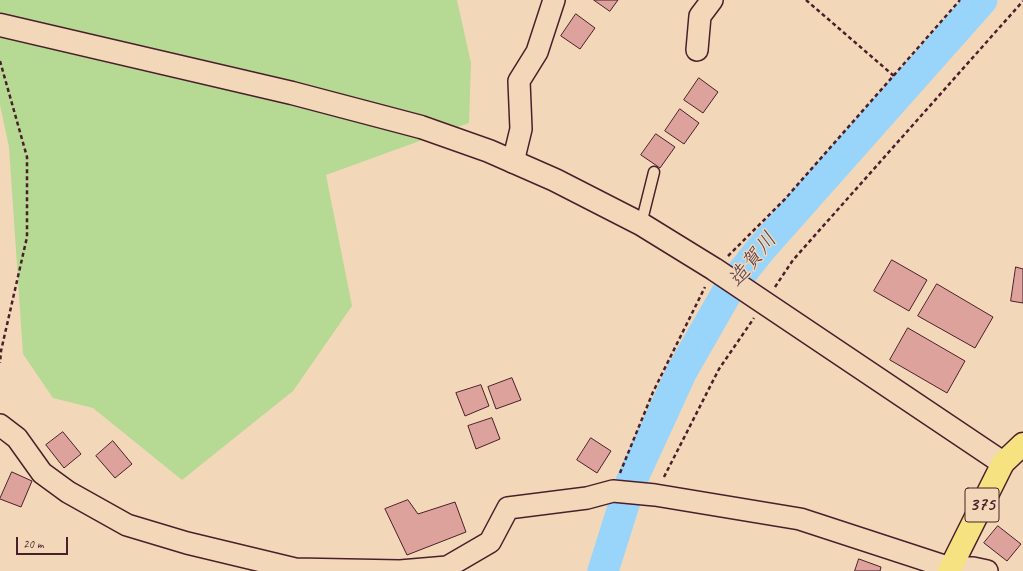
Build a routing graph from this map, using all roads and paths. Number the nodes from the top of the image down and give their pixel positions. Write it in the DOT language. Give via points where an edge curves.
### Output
graph roads {
  1 [pos="554,0"];
  2 [pos="712,0"];
  3 [pos="806,0"];
  4 [pos="960,0"];
  5 [pos="1023,1"];
  6 [pos="0,25"];
  7 [pos="697,50"];
  8 [pos="0,61"];
  9 [pos="894,76"];
  10 [pos="514,162"];
  11 [pos="654,172"];
  12 [pos="641,224"];
  13 [pos="718,272"];
  14 [pos="764,303"];
  15 [pos="0,363"];
  16 [pos="0,425"];
  17 [pos="1023,444"];
  18 [pos="1003,463"];
  19 [pos="613,491"];
  20 [pos="654,495"];
  21 [pos="447,569"];
  22 [pos="950,570"];
  23 [pos="987,571"];
  1 -- 10 [label="street" via="537,52 519,81 521,129"];
  2 -- 7 [label="street" via="700,16"];
  3 -- 9 [label="path"];
  4 -- 9 [label="path"];
  5 -- 14 [label="path" via="793,260"];
  6 -- 10 [label="street" via="292,93 421,127"];
  8 -- 15 [label="path" via="27,156 27,238 0,351"];
  9 -- 13 [label="path"];
  10 -- 12 [label="street"];
  11 -- 12 [label="lane"];
  12 -- 13 [label="street"];
  13 -- 14 [label="street"];
  13 -- 19 [label="path" via="654,392"];
  14 -- 18 [label="street"];
  14 -- 20 [label="path" via="719,369"];
  16 -- 21 [label="street" via="16,438 42,474 68,492 127,525 295,570"];
  17 -- 18 [label="highway, 375"];
  18 -- 22 [label="highway, 375"];
  19 -- 20 [label="street"];
  19 -- 21 [label="street" via="587,498 508,508 490,542"];
  20 -- 22 [label="street" via="800,519"];
  22 -- 23 [label="street" via="973,568"];
}
